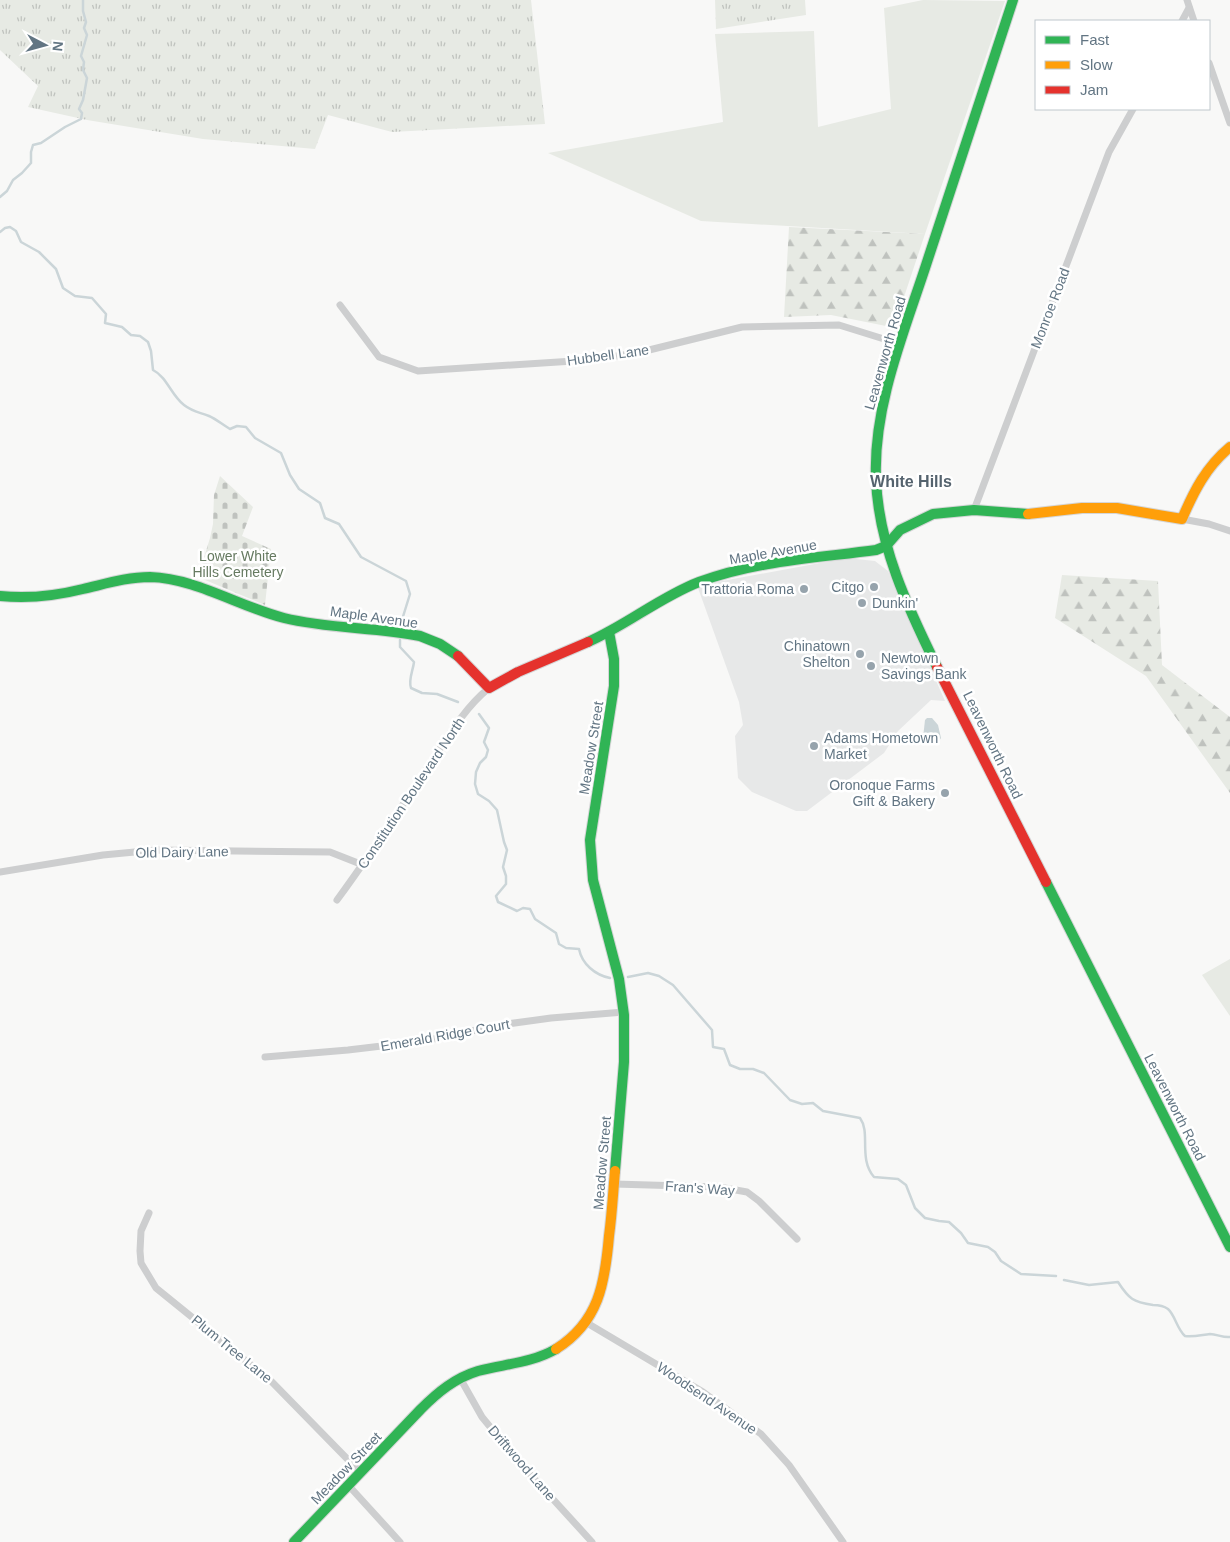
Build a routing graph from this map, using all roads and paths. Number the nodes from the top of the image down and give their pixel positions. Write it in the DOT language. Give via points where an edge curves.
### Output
graph roads {
  1 [pos="1013,0"];
  2 [pos="1187,0"];
  3 [pos="1190,8"];
  4 [pos="1183,20"];
  5 [pos="1194,20"];
  6 [pos="1210,66"];
  7 [pos="1132,110"];
  8 [pos="1230,123"];
  9 [pos="340,305"];
  10 [pos="900,344"];
  11 [pos="1230,447"];
  12 [pos="974,510"];
  13 [pos="1182,519"];
  14 [pos="1230,531"];
  15 [pos="886,546"];
  16 [pos="0,596"];
  17 [pos="609,632"];
  18 [pos="489,688"];
  19 [pos="363,865"];
  20 [pos="0,872"];
  21 [pos="337,900"];
  22 [pos="624,1012"];
  23 [pos="265,1057"];
  24 [pos="614,1184"];
  25 [pos="149,1212"];
  26 [pos="797,1239"];
  27 [pos="1230,1247"];
  28 [pos="587,1323"];
  29 [pos="460,1378"];
  30 [pos="361,1472"];
  31 [pos="349,1486"];
  32 [pos="294,1542"];
  33 [pos="400,1542"];
  34 [pos="592,1542"];
  35 [pos="843,1542"];
  1 -- 10 [label="main road, Leavenworth Road"];
  2 -- 3 [label="street"];
  3 -- 4 [label="street"];
  3 -- 5 [label="street"];
  6 -- 8 [label="street"];
  7 -- 12 [label="street, Monroe Road" via="1109,152"];
  9 -- 10 [label="street, Hubbell Lane" via="379,357 418,371 589,360 638,353 742,327 839,325"];
  10 -- 15 [label="main road, Leavenworth Road" via="879,426 876,456 877,496"];
  11 -- 13 [label="main road" via="1199,480"];
  12 -- 13 [label="main road" via="1032,514 1117,508"];
  12 -- 15 [label="main road" via="934,514 900,530"];
  13 -- 14 [label="street"];
  15 -- 17 [label="main road, Maple Avenue" via="740,570 716,577 664,598"];
  15 -- 27 [label="main road, Leavenworth Road" via="918,626"];
  16 -- 18 [label="main road, Maple Avenue" via="38,598 132,578 162,577 190,584 275,616 430,639 456,654"];
  17 -- 18 [label="main road, Maple Avenue" via="541,664 522,669"];
  17 -- 22 [label="main road, Meadow Street" via="615,678 590,858 595,893 619,976"];
  18 -- 19 [label="street, Constitution Boulevard North" via="459,721"];
  19 -- 20 [label="street, Old Dairy Lane" via="330,852 156,850"];
  19 -- 21 [label="street, Constitution Boulevard North"];
  22 -- 23 [label="street, Emerald Ridge Court" via="500,1025 414,1042"];
  22 -- 24 [label="main road, Meadow Street" via="625,1059"];
  24 -- 26 [label="street, Fran's Way" via="719,1187 747,1192"];
  24 -- 28 [label="main road, Meadow Street" via="604,1284"];
  25 -- 30 [label="street, Plum Tree Lane" via="140,1231 141,1263 156,1288 272,1382"];
  28 -- 29 [label="main road, Meadow Street" via="569,1341 538,1358 481,1370"];
  28 -- 35 [label="street, Woodsend Avenue" via="703,1392 761,1434 789,1465"];
  29 -- 30 [label="main road, Meadow Street" via="434,1396"];
  29 -- 34 [label="street, Driftwood Lane" via="482,1417"];
  30 -- 31 [label="main road, Meadow Street"];
  31 -- 32 [label="main road, Meadow Street"];
  31 -- 33 [label="street"];
}
